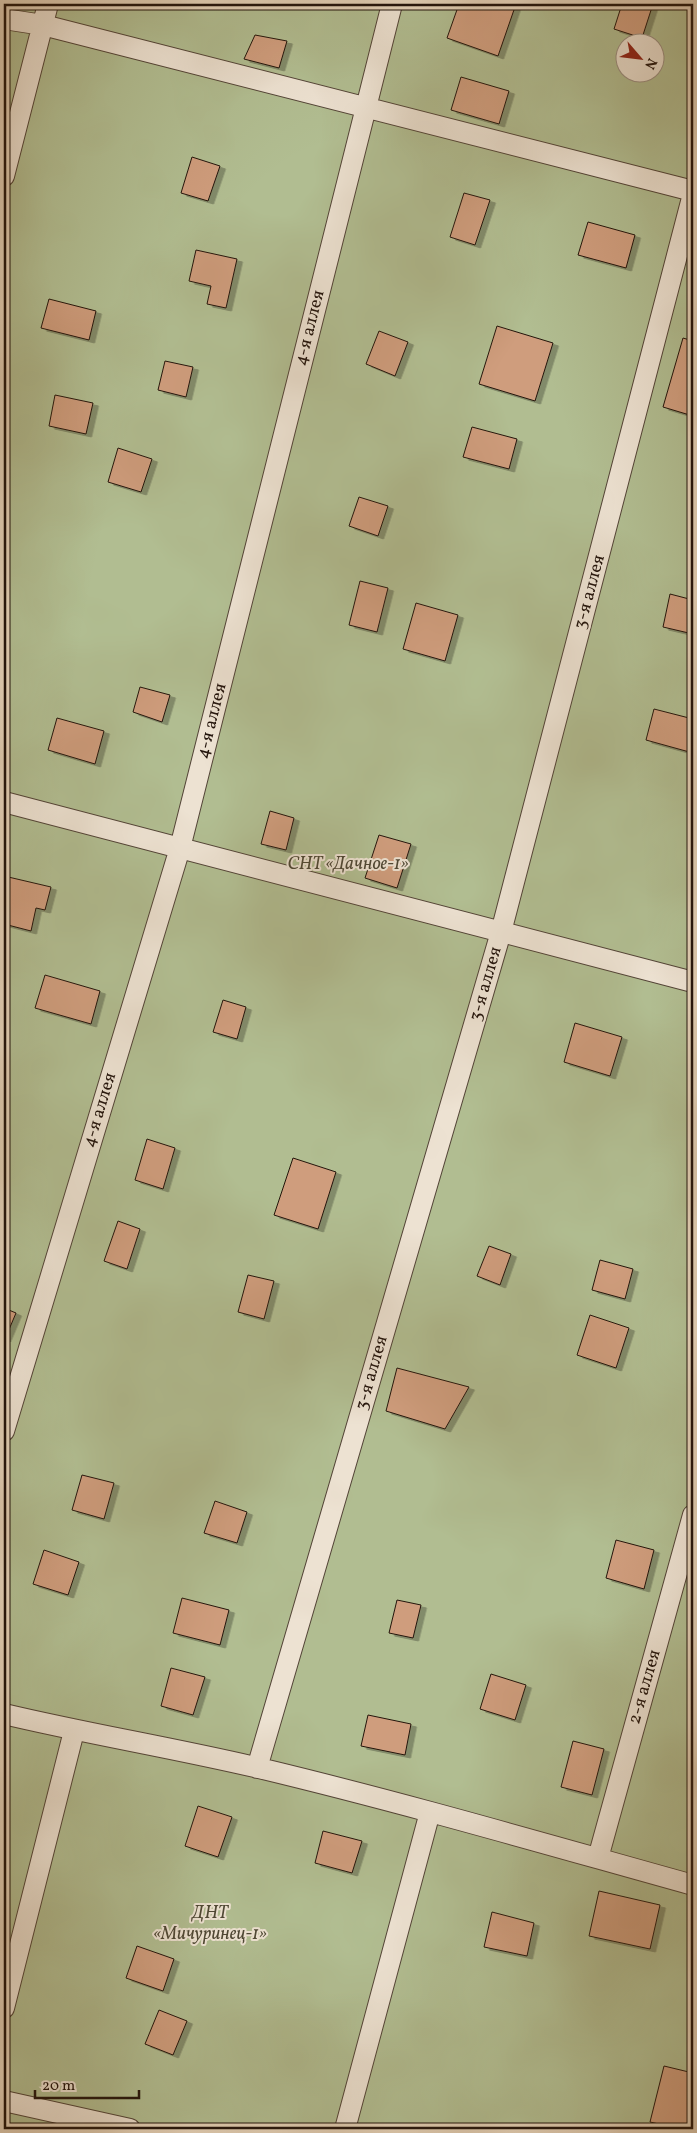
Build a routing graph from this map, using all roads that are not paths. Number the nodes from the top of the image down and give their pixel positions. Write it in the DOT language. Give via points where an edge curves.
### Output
graph roads {
  1 [pos="48,4"];
  2 [pos="392,4"];
  3 [pos="4,19"];
  4 [pos="43,25"];
  5 [pos="366,108"];
  6 [pos="4,176"];
  7 [pos="693,192"];
  8 [pos="4,802"];
  9 [pos="180,848"];
  10 [pos="501,932"];
  11 [pos="693,982"];
  12 [pos="4,1431"];
  13 [pos="693,1515"];
  14 [pos="4,1714"];
  15 [pos="74,1731"];
  16 [pos="257,1768"];
  17 [pos="430,1812"];
  18 [pos="598,1858"];
  19 [pos="693,1884"];
  20 [pos="4,2008"];
  21 [pos="4,2101"];
  22 [pos="130,2129"];
  23 [pos="345,2129"];
  1 -- 4 [label="lane"];
  2 -- 5 [label="lane, 4-я аллея"];
  3 -- 4 [label="lane"];
  4 -- 5 [label="lane"];
  4 -- 6 [label="lane"];
  5 -- 7 [label="lane"];
  5 -- 9 [label="lane, 4-я аллея"];
  7 -- 10 [label="lane, 3-я аллея"];
  8 -- 9 [label="lane"];
  9 -- 10 [label="lane"];
  9 -- 12 [label="lane, 4-я аллея"];
  10 -- 11 [label="lane"];
  10 -- 16 [label="lane, 3-я аллея"];
  13 -- 18 [label="lane, 2-я аллея"];
  14 -- 15 [label="lane"];
  15 -- 16 [label="lane"];
  15 -- 20 [label="lane"];
  16 -- 17 [label="lane"];
  17 -- 18 [label="lane"];
  17 -- 23 [label="lane"];
  18 -- 19 [label="lane"];
  21 -- 22 [label="lane"];
}
